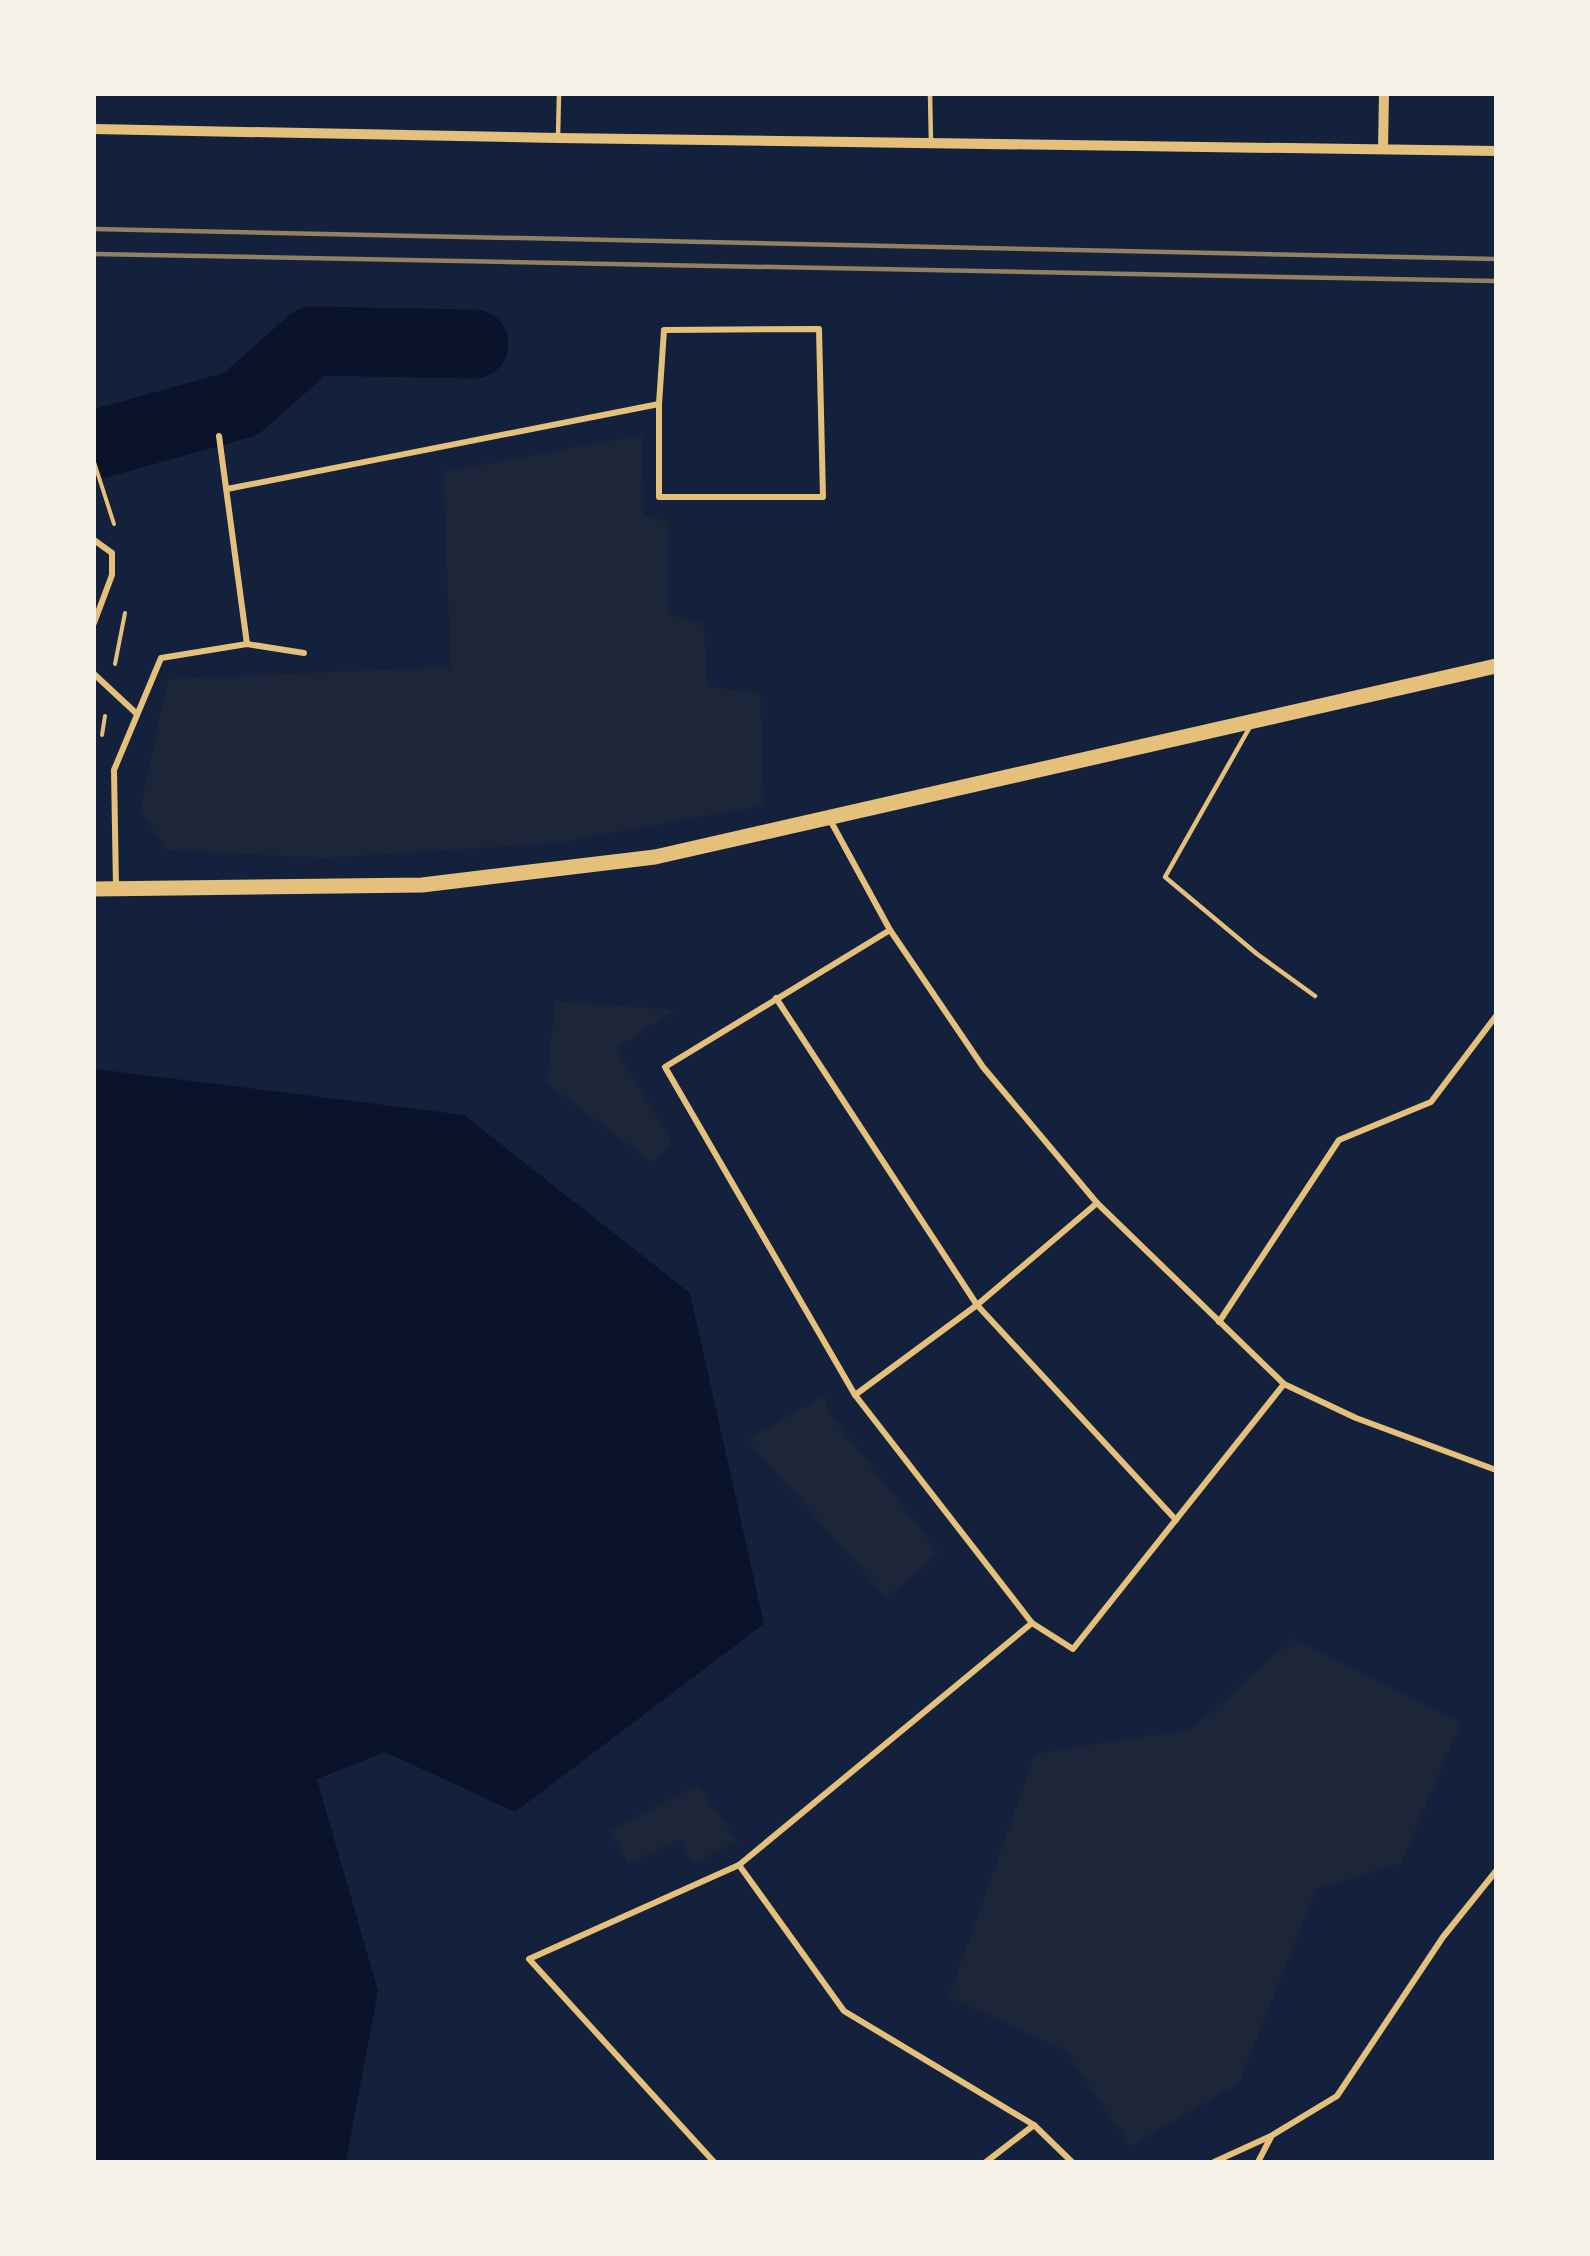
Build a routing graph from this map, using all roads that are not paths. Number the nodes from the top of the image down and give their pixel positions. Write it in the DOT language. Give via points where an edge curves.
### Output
graph roads {
  1 [pos="559,94"];
  2 [pos="930,94"];
  3 [pos="1384,94"];
  4 [pos="94,129"];
  5 [pos="558,138"];
  6 [pos="931,143"];
  7 [pos="1383,148"];
  8 [pos="1496,151"];
  9 [pos="659,404"];
  10 [pos="219,436"];
  11 [pos="227,489"];
  12 [pos="94,540"];
  13 [pos="94,623"];
  14 [pos="247,645"];
  15 [pos="304,653"];
  16 [pos="1496,666"];
  17 [pos="94,674"];
  18 [pos="137,714"];
  19 [pos="1252,722"];
  20 [pos="828,816"];
  21 [pos="94,888"];
  22 [pos="117,888"];
  23 [pos="890,930"];
  24 [pos="1315,996"];
  25 [pos="776,998"];
  26 [pos="1496,1016"];
  27 [pos="1097,1203"];
  28 [pos="977,1305"];
  29 [pos="1219,1322"];
  30 [pos="1284,1384"];
  31 [pos="855,1395"];
  32 [pos="1496,1470"];
  33 [pos="1176,1520"];
  34 [pos="1032,1623"];
  35 [pos="739,1865"];
  36 [pos="1496,1871"];
  37 [pos="1034,2125"];
  38 [pos="1271,2136"];
  39 [pos="714,2162"];
  40 [pos="986,2162"];
  41 [pos="1072,2162"];
  42 [pos="1214,2162"];
  43 [pos="1258,2162"];
  1 -- 5 [label="lane"];
  2 -- 6 [label="lane"];
  3 -- 7 [label="street"];
  4 -- 5 [label="street"];
  5 -- 6 [label="street"];
  6 -- 7 [label="street"];
  7 -- 8 [label="street"];
  9 -- 9 [label="street" via="664,330 819,329 823,497 659,497"];
  9 -- 11 [label="street"];
  10 -- 11 [label="street"];
  11 -- 14 [label="street"];
  12 -- 13 [label="street" via="112,553 112,575"];
  14 -- 15 [label="street"];
  14 -- 18 [label="street" via="161,658"];
  16 -- 19 [label="main road"];
  17 -- 18 [label="street"];
  18 -- 22 [label="street" via="114,770"];
  19 -- 20 [label="main road"];
  19 -- 24 [label="lane" via="1165,878"];
  20 -- 22 [label="main road" via="655,856 422,885"];
  20 -- 23 [label="street"];
  21 -- 22 [label="main road"];
  23 -- 25 [label="street"];
  23 -- 27 [label="street" via="982,1067"];
  25 -- 28 [label="street"];
  25 -- 31 [label="street" via="665,1067"];
  26 -- 29 [label="street" via="1431,1102 1339,1140"];
  27 -- 28 [label="street"];
  27 -- 29 [label="street"];
  28 -- 31 [label="street"];
  28 -- 33 [label="street"];
  29 -- 30 [label="street"];
  30 -- 32 [label="street" via="1356,1418"];
  30 -- 33 [label="street"];
  31 -- 34 [label="street"];
  33 -- 34 [label="street" via="1072,1649"];
  34 -- 35 [label="street"];
  35 -- 37 [label="street" via="844,2011"];
  35 -- 39 [label="street" via="529,1959"];
  36 -- 38 [label="street" via="1443,1937 1337,2096"];
  37 -- 40 [label="street"];
  37 -- 41 [label="street"];
  38 -- 42 [label="street"];
  38 -- 43 [label="street"];
}
